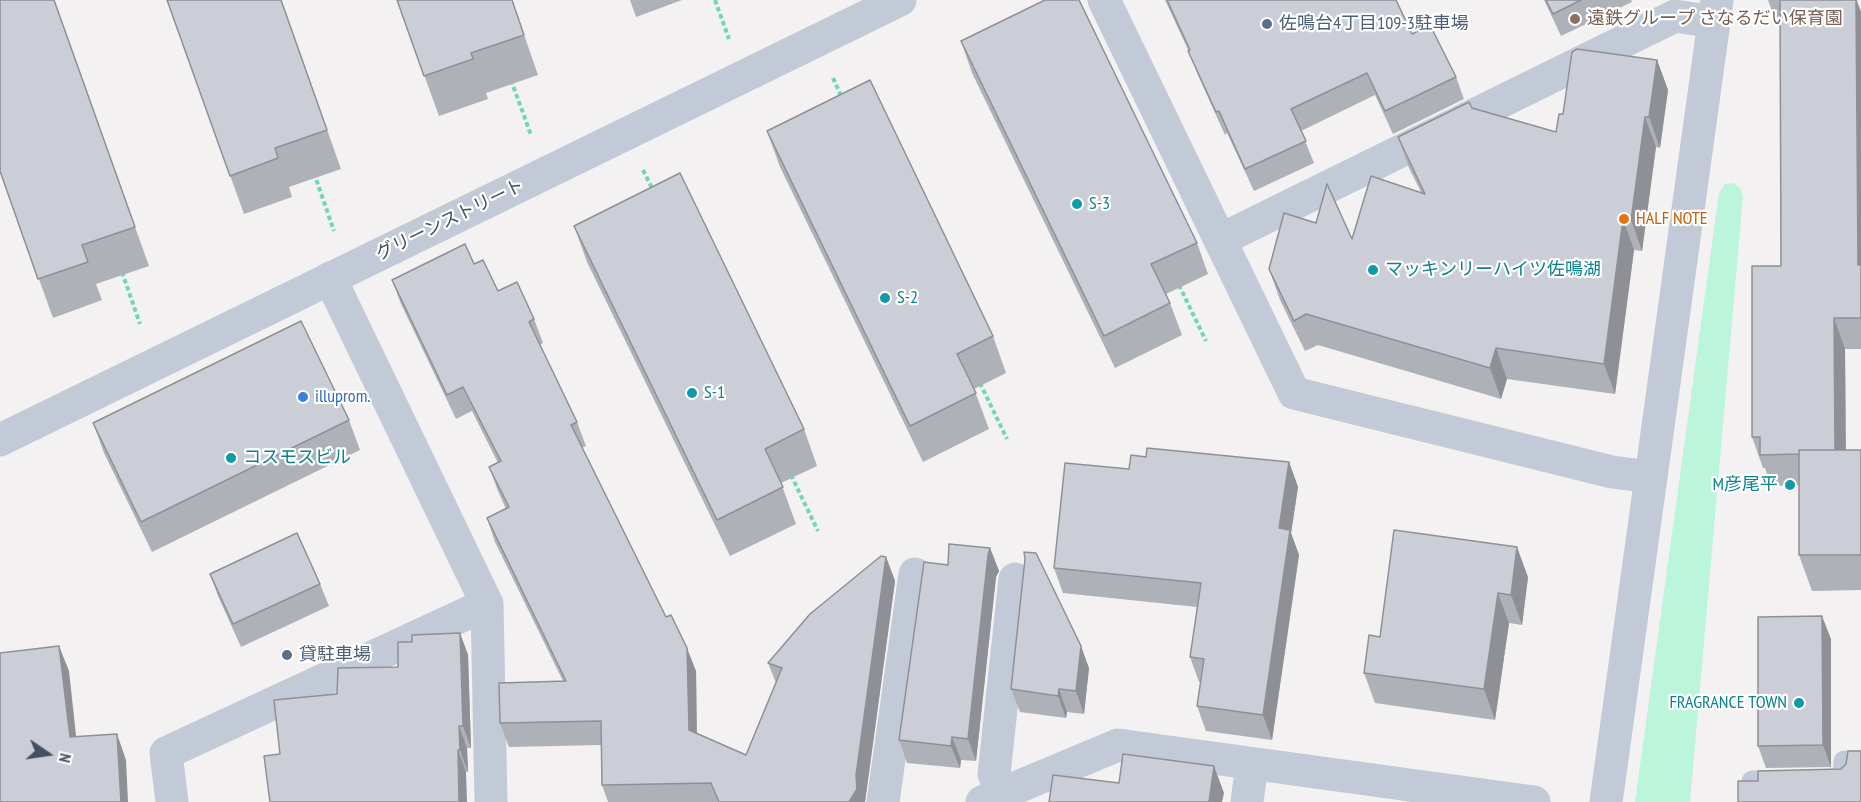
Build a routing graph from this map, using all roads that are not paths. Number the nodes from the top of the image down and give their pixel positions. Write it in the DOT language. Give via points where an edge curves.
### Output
graph roads {
  1 [pos="900,0"];
  2 [pos="1104,0"];
  3 [pos="1715,11"];
  4 [pos="1220,240"];
  5 [pos="330,278"];
  6 [pos="0,440"];
  7 [pos="1652,477"];
  8 [pos="915,574"];
  9 [pos="1015,579"];
  10 [pos="487,604"];
  11 [pos="1861,761"];
  12 [pos="1252,764"];
  13 [pos="1752,781"];
  14 [pos="992,798"];
  15 [pos="172,802"];
  16 [pos="491,802"];
  17 [pos="883,802"];
  18 [pos="1247,802"];
  19 [pos="1534,802"];
  20 [pos="1606,802"];
  1 -- 5 [label="street, グリーンストリート"];
  2 -- 4 [label="street"];
  3 -- 4 [label="street" via="1675,16"];
  3 -- 7 [label="street"];
  4 -- 7 [label="street" via="1294,393 1612,472"];
  5 -- 6 [label="street, グリーンストリート"];
  5 -- 10 [label="street"];
  7 -- 20 [label="street"];
  8 -- 17 [label="street"];
  9 -- 14 [label="street"];
  10 -- 15 [label="street" via="166,753"];
  10 -- 16 [label="street"];
  11 -- 13 [label="lane" via="1844,761 1843,780"];
  12 -- 14 [label="street" via="1118,745"];
  12 -- 18 [label="street"];
  12 -- 19 [label="street"];
}
